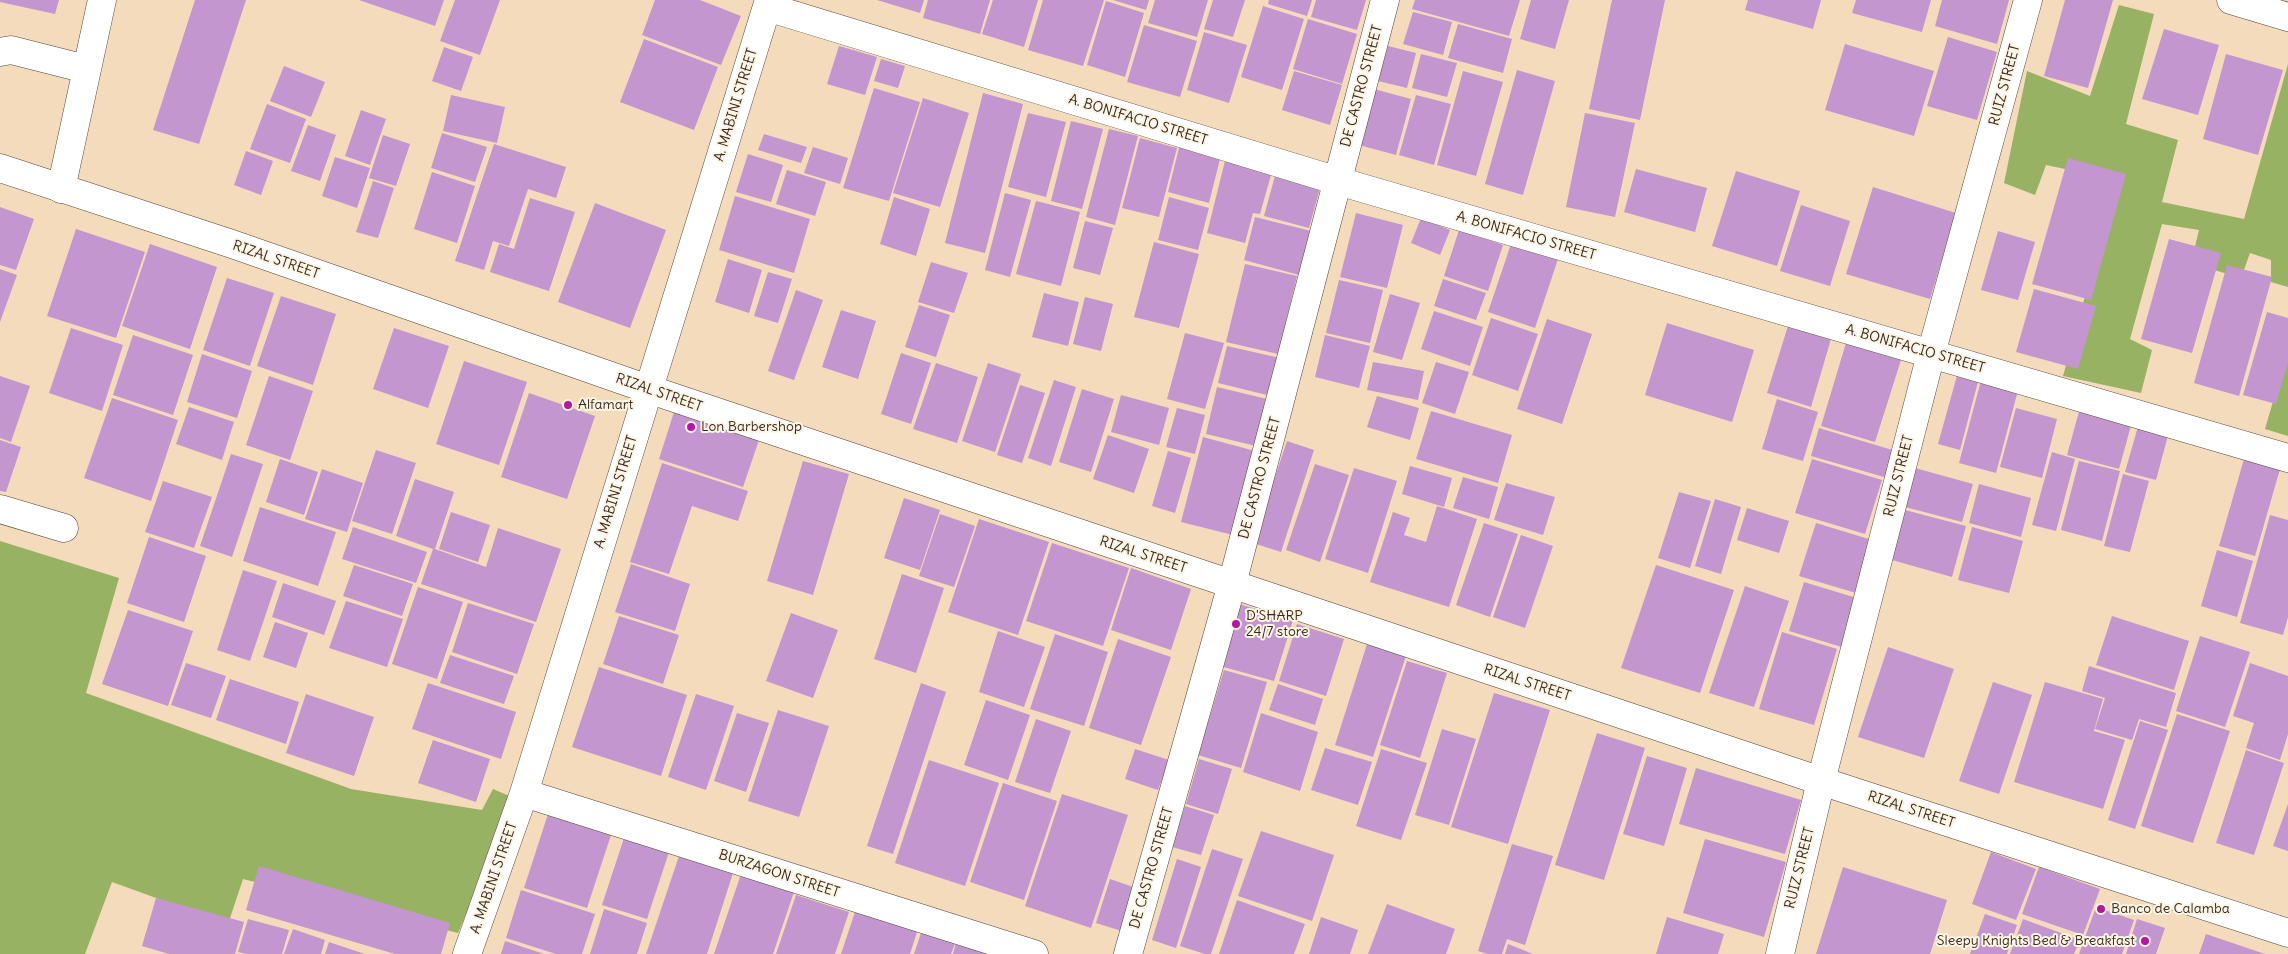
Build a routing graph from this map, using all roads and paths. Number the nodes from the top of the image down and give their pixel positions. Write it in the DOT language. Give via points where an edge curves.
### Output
graph roads {
  1 [pos="102,0"];
  2 [pos="1384,0"];
  3 [pos="2028,0"];
  4 [pos="2231,0"];
  5 [pos="768,3"];
  6 [pos="2288,17"];
  7 [pos="0,52"];
  8 [pos="86,69"];
  9 [pos="0,168"];
  10 [pos="1338,181"];
  11 [pos="61,188"];
  12 [pos="1931,354"];
  13 [pos="648,389"];
  14 [pos="2288,458"];
  15 [pos="0,509"];
  16 [pos="64,528"];
  17 [pos="1232,584"];
  18 [pos="1822,781"];
  19 [pos="524,793"];
  20 [pos="2288,933"];
  21 [pos="467,954"];
  22 [pos="1034,954"];
  23 [pos="1128,954"];
  24 [pos="1780,954"];
  1 -- 8 [label="street"];
  2 -- 10 [label="street, DE CASTRO STREET"];
  3 -- 12 [label="street, RUIZ STREET"];
  4 -- 6 [label="street"];
  5 -- 10 [label="street, A. BONIFACIO STREET"];
  5 -- 13 [label="street, A. MABINI STREET"];
  7 -- 8 [label="street" via="11,50"];
  8 -- 11 [label="street"];
  9 -- 11 [label="street, RIZAL STREET"];
  10 -- 12 [label="street, A. BONIFACIO STREET"];
  10 -- 17 [label="street, DE CASTRO STREET"];
  11 -- 13 [label="street, RIZAL STREET"];
  12 -- 14 [label="street, A. BONIFACIO STREET"];
  12 -- 18 [label="street, RUIZ STREET"];
  13 -- 17 [label="street, RIZAL STREET"];
  13 -- 19 [label="street, A. MABINI STREET"];
  15 -- 16 [label="street"];
  17 -- 18 [label="street, RIZAL STREET"];
  17 -- 23 [label="street, DE CASTRO STREET"];
  18 -- 20 [label="street, RIZAL STREET"];
  18 -- 24 [label="street, RUIZ STREET"];
  19 -- 21 [label="street, A. MABINI STREET"];
  19 -- 22 [label="street, BURZAGON STREET"];
}
